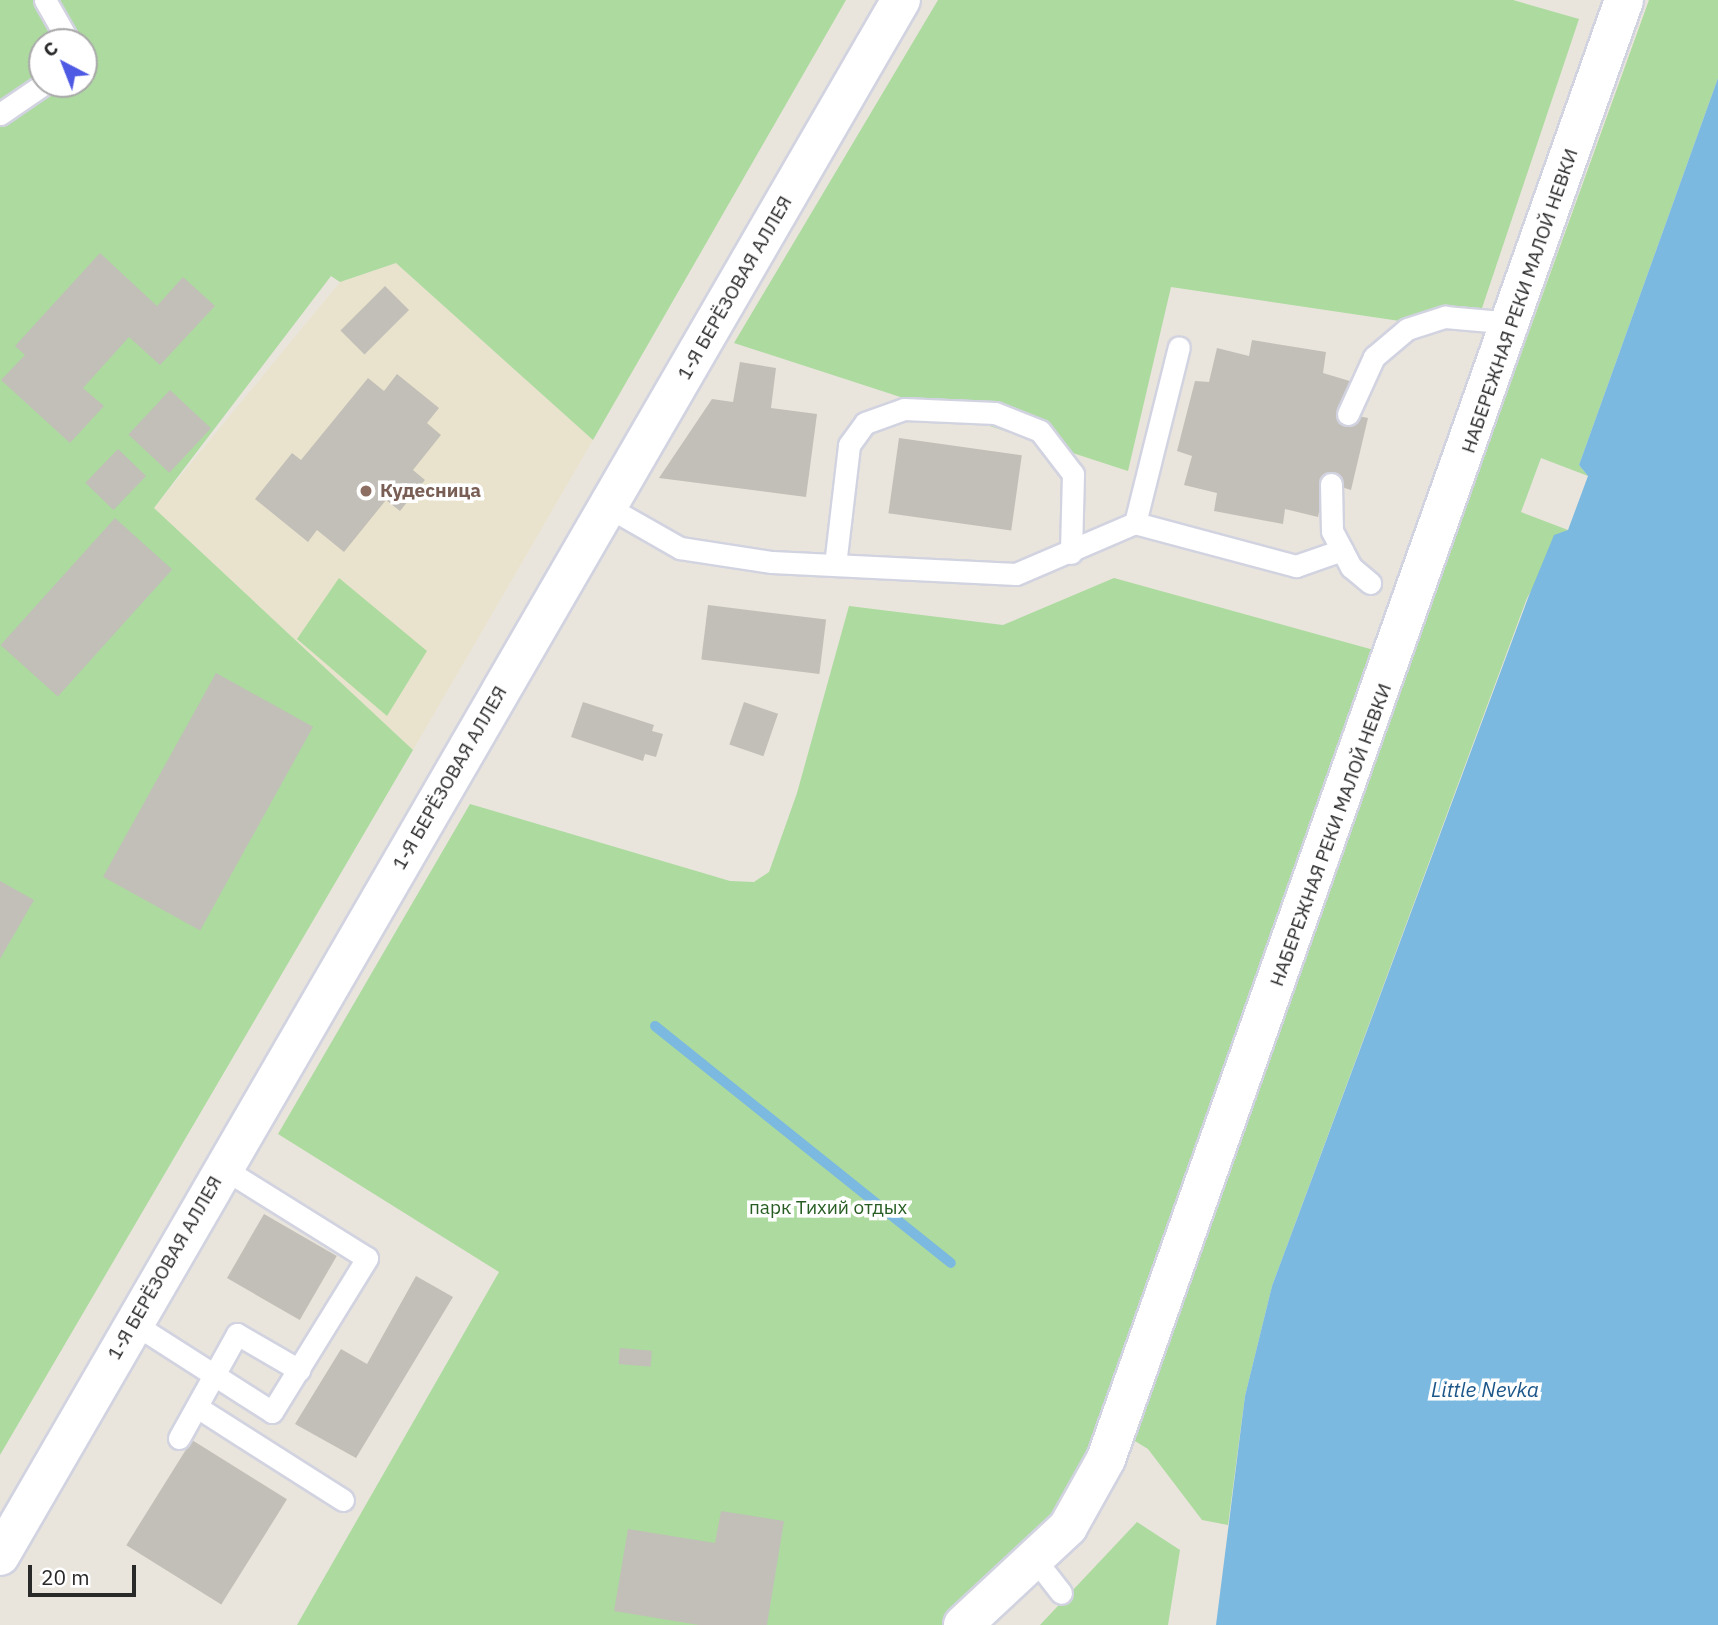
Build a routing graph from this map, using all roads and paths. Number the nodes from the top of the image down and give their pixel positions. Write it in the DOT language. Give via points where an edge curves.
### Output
graph roads {
  1 [pos="45,0"];
  2 [pos="901,0"];
  3 [pos="1624,0"];
  4 [pos="61,28"];
  5 [pos="28,95"];
  6 [pos="0,114"];
  7 [pos="1513,323"];
  8 [pos="1179,347"];
  9 [pos="1349,414"];
  10 [pos="1331,484"];
  11 [pos="608,507"];
  12 [pos="1135,523"];
  13 [pos="1342,550"];
  14 [pos="1071,553"];
  15 [pos="835,565"];
  16 [pos="1370,583"];
  17 [pos="223,1168"];
  18 [pos="132,1323"];
  19 [pos="299,1370"];
  20 [pos="214,1375"];
  21 [pos="197,1406"];
  22 [pos="272,1412"];
  23 [pos="178,1438"];
  24 [pos="254,1443"];
  25 [pos="343,1500"];
  26 [pos="0,1556"];
  27 [pos="1037,1562"];
  28 [pos="1061,1593"];
  29 [pos="963,1625"];
  1 -- 4 [label="lane"];
  2 -- 11 [label="street, 1-Я БЕРЁЗОВАЯ АЛЛЕЯ"];
  3 -- 7 [label="street, НАБЕРЕЖНАЯ РЕКИ МАЛОЙ НЕВКИ"];
  5 -- 6 [label="lane"];
  7 -- 9 [label="lane" via="1445,317 1407,328 1374,358"];
  7 -- 27 [label="street, НАБЕРЕЖНАЯ РЕКИ МАЛОЙ НЕВКИ" via="1106,1459 1068,1527"];
  8 -- 12 [label="lane"];
  10 -- 13 [label="lane" via="1332,531"];
  11 -- 15 [label="lane" via="680,548"];
  11 -- 17 [label="street, 1-Я БЕРЁЗОВАЯ АЛЛЕЯ"];
  12 -- 13 [label="lane" via="1297,566"];
  12 -- 14 [label="lane"];
  13 -- 16 [label="lane"];
  14 -- 15 [label="lane" via="1017,574"];
  14 -- 15 [label="lane" via="1073,474 1040,431 995,413 904,409 865,423 849,445"];
  17 -- 18 [label="street, 1-Я БЕРЁЗОВАЯ АЛЛЕЯ"];
  17 -- 19 [label="lane" via="367,1258"];
  18 -- 20 [label="lane"];
  18 -- 26 [label="street, 1-Я БЕРЁЗОВАЯ АЛЛЕЯ"];
  19 -- 20 [label="lane" via="237,1334"];
  19 -- 22 [label="lane"];
  20 -- 21 [label="lane"];
  20 -- 22 [label="lane"];
  21 -- 23 [label="lane"];
  21 -- 24 [label="lane"];
  22 -- 24 [label="lane"];
  24 -- 25 [label="lane"];
  27 -- 28 [label="lane"];
  27 -- 29 [label="street, НАБЕРЕЖНАЯ РЕКИ МАЛОЙ НЕВКИ"];
}
